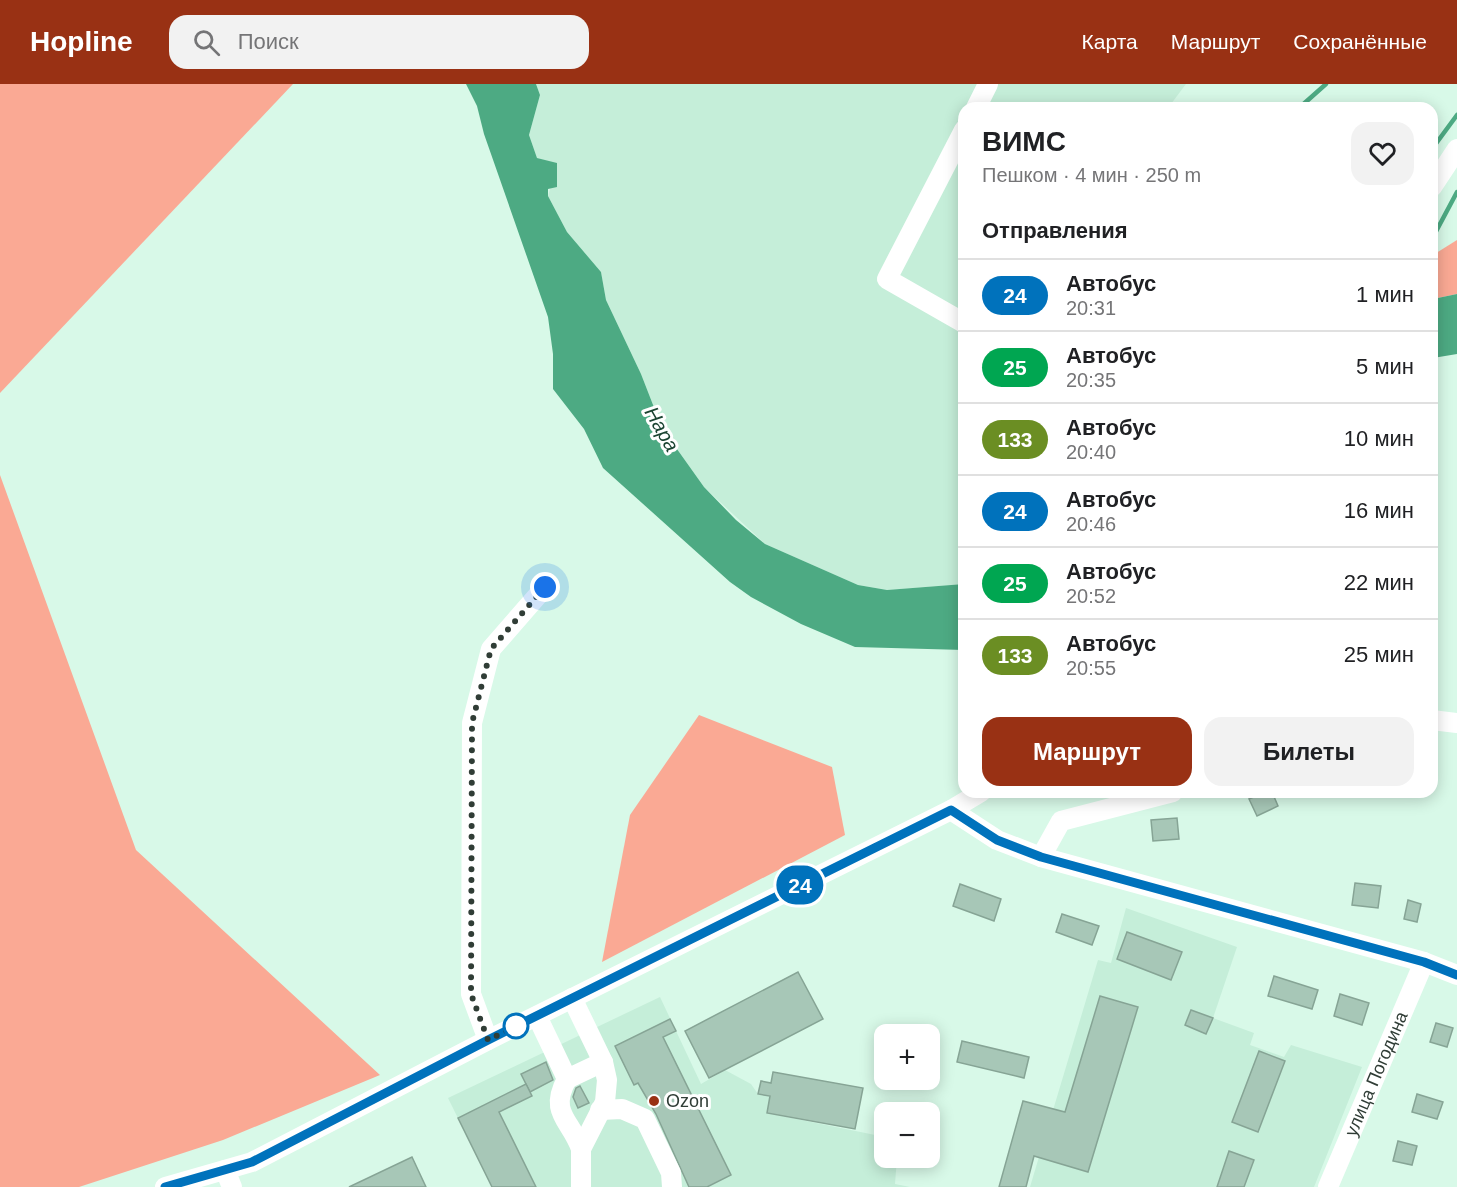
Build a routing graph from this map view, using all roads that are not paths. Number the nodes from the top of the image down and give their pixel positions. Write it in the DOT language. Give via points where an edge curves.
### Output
graph roads {
  1 [pos="988,84"];
  2 [pos="979,102"];
  3 [pos="958,142"];
  4 [pos="1457,149"];
  5 [pos="1438,178"];
  6 [pos="958,320"];
  7 [pos="545,587"];
  8 [pos="1438,721"];
  9 [pos="1457,723"];
  10 [pos="971,798"];
  11 [pos="1150,798"];
  12 [pos="951,810"];
  13 [pos="1041,857"];
  14 [pos="1424,962"];
  15 [pos="1457,975"];
  16 [pos="572,998"];
  17 [pos="537,1016"];
  18 [pos="488,1040"];
  19 [pos="603,1062"];
  20 [pos="567,1079"];
  21 [pos="600,1110"];
  22 [pos="581,1149"];
  23 [pos="222,1179"];
  24 [pos="165,1187"];
  25 [pos="581,1187"];
  26 [pos="672,1187"];
  27 [pos="1328,1187"];
  1 -- 2 [label="street"];
  3 -- 6 [label="street" via="887,279"];
  4 -- 5 [label="street"];
  7 -- 18 [label="street" via="491,649 472,723 471,994"];
  8 -- 9 [label="street"];
  10 -- 12 [label="street"];
  11 -- 13 [label="street" via="1061,821"];
  12 -- 13 [label="street" via="997,840"];
  12 -- 16 [label="street"];
  13 -- 14 [label="street"];
  14 -- 15 [label="street"];
  14 -- 27 [label="street, улица Погодина"];
  16 -- 17 [label="street"];
  16 -- 19 [label="street"];
  17 -- 18 [label="street"];
  17 -- 20 [label="street"];
  18 -- 23 [label="street"];
  19 -- 20 [label="street"];
  19 -- 21 [label="street" via="607,1089"];
  20 -- 22 [label="street" via="561,1089 559,1107"];
  21 -- 22 [label="street"];
  21 -- 26 [label="street" via="622,1109 645,1119 671,1173"];
  22 -- 25 [label="street"];
  23 -- 24 [label="street"];
}
